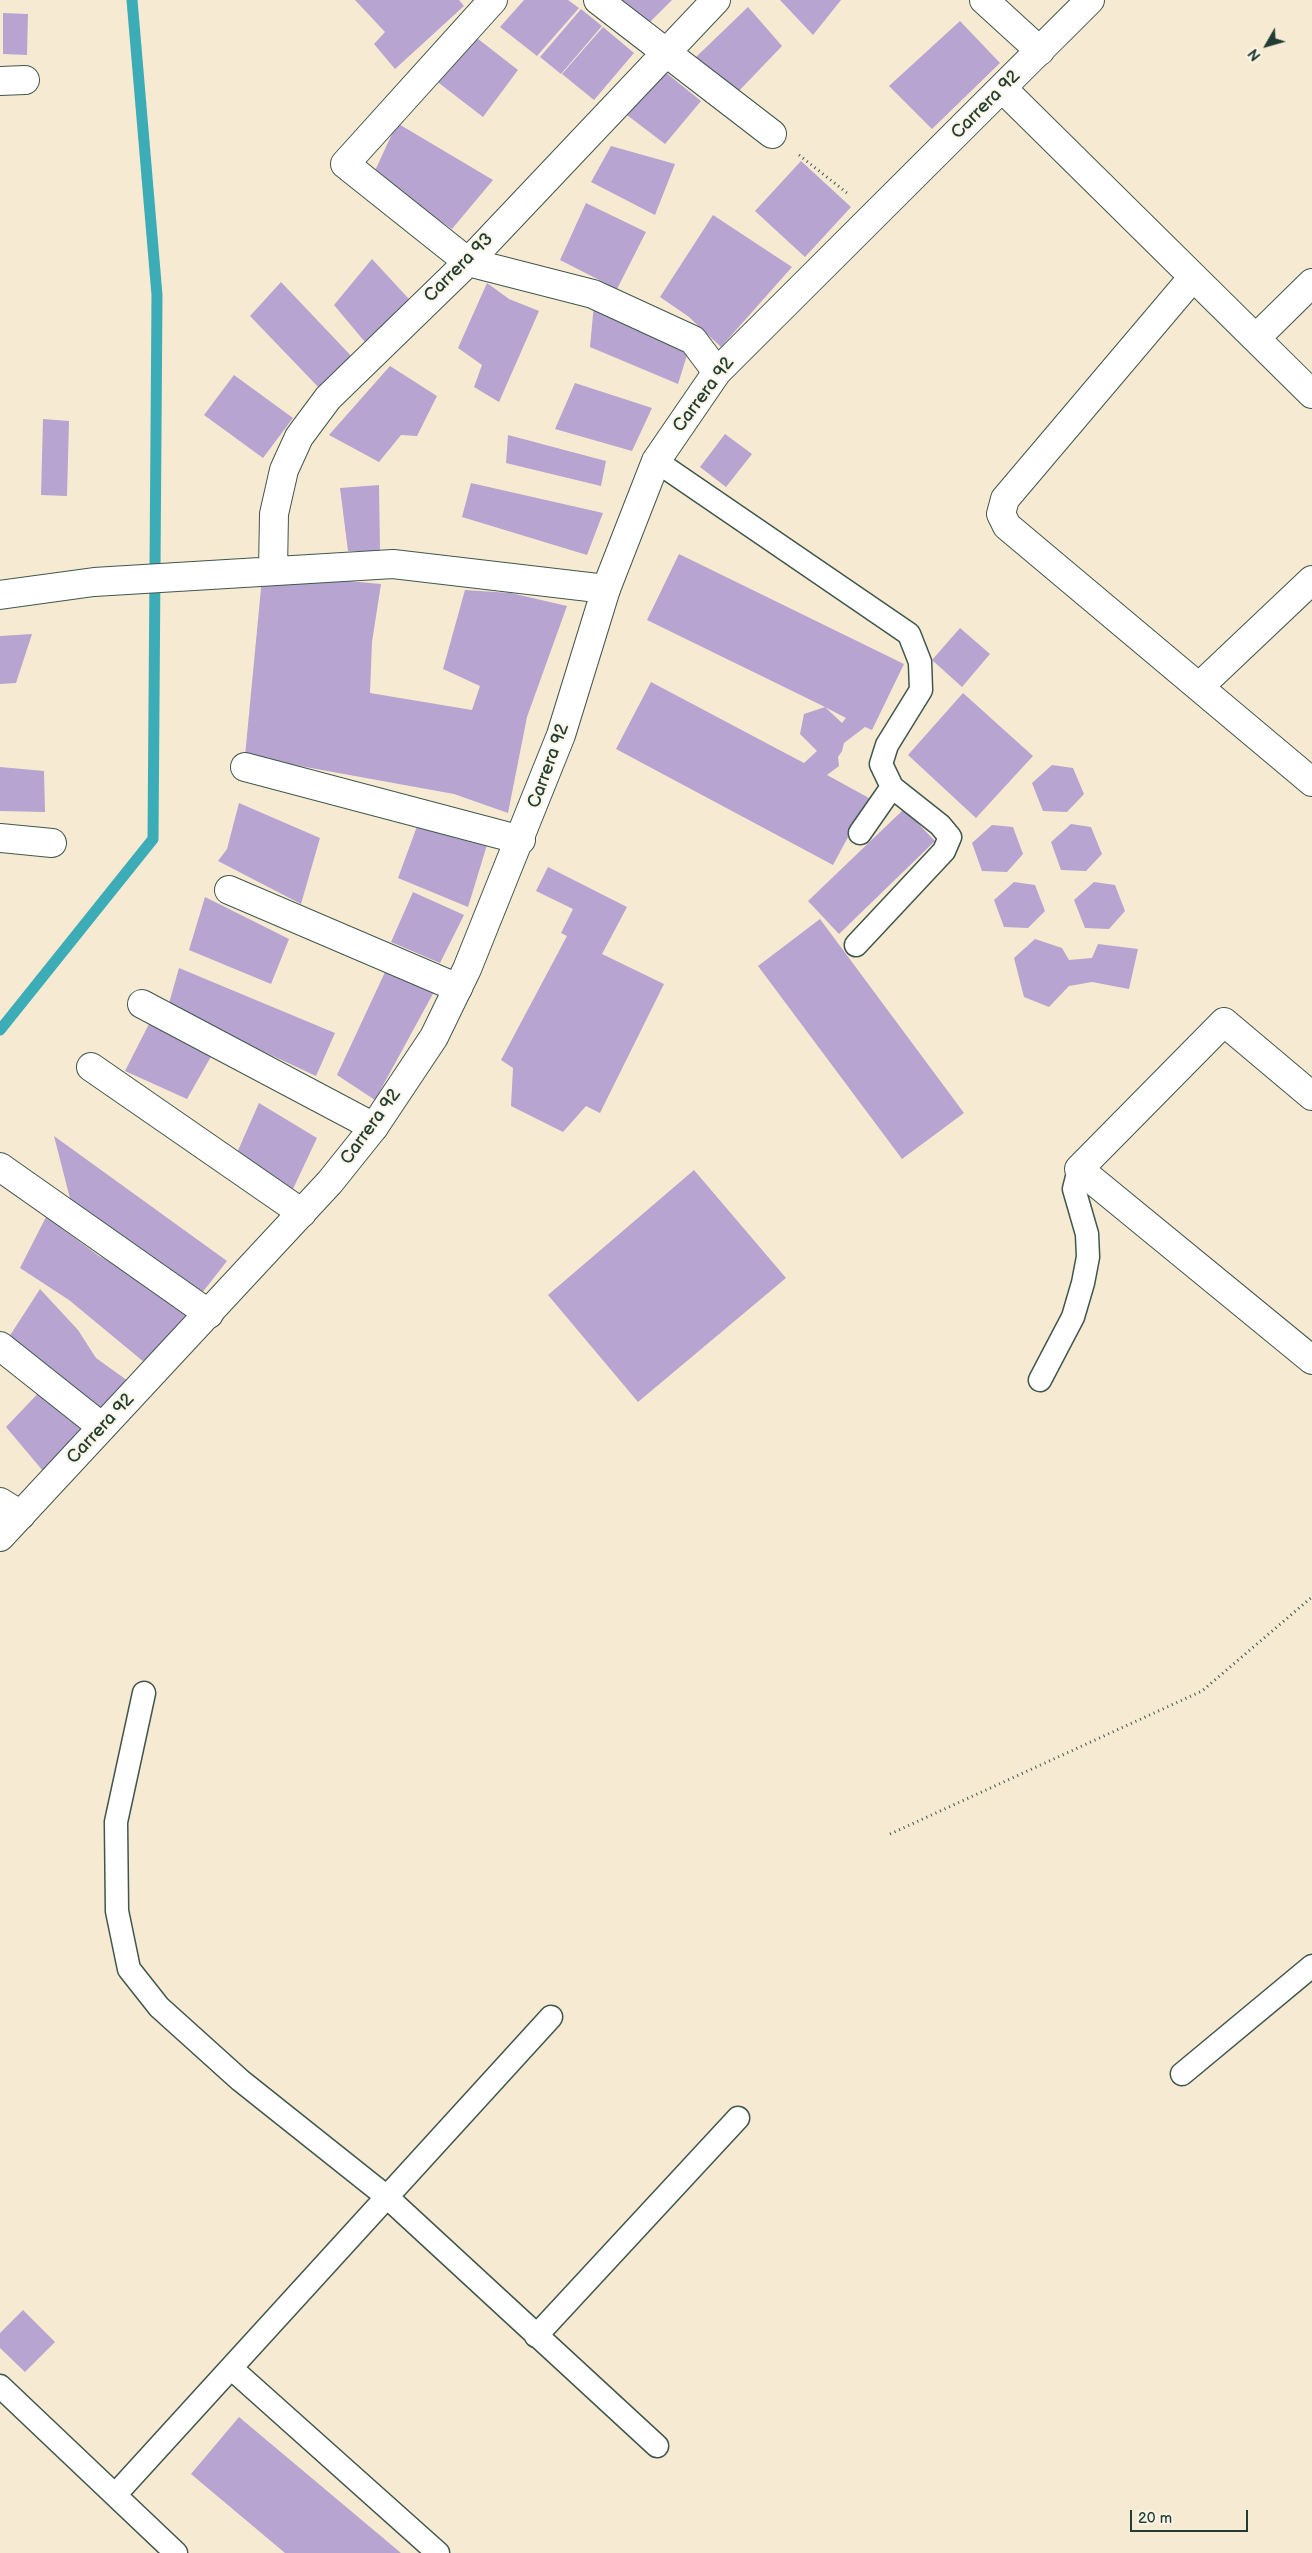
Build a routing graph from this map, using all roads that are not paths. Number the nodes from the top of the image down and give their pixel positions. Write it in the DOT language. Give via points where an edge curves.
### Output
graph roads {
  1 [pos="493,0"];
  2 [pos="598,0"];
  3 [pos="716,0"];
  4 [pos="984,0"];
  5 [pos="1090,0"];
  6 [pos="1040,51"];
  7 [pos="666,52"];
  8 [pos="1002,89"];
  9 [pos="772,134"];
  10 [pos="468,262"];
  11 [pos="1193,277"];
  12 [pos="1312,283"];
  13 [pos="1256,338"];
  14 [pos="717,372"];
  15 [pos="1312,394"];
  16 [pos="656,461"];
  17 [pos="265,571"];
  18 [pos="1312,580"];
  19 [pos="606,590"];
  20 [pos="0,595"];
  21 [pos="1198,687"];
  22 [pos="245,767"];
  23 [pos="1312,782"];
  24 [pos="892,786"];
  25 [pos="860,833"];
  26 [pos="0,838"];
  27 [pos="521,840"];
  28 [pos="52,843"];
  29 [pos="229,890"];
  30 [pos="856,945"];
  31 [pos="458,988"];
  32 [pos="142,1004"];
  33 [pos="91,1067"];
  34 [pos="1312,1096"];
  35 [pos="374,1127"];
  36 [pos="0,1167"];
  37 [pos="1079,1169"];
  38 [pos="302,1213"];
  39 [pos="209,1314"];
  40 [pos="0,1346"];
  41 [pos="1312,1360"];
  42 [pos="1040,1380"];
  43 [pos="102,1427"];
  44 [pos="10,1508"];
  45 [pos="0,1537"];
  46 [pos="144,1693"];
  47 [pos="1312,1966"];
  48 [pos="551,2017"];
  49 [pos="1182,2074"];
  50 [pos="738,2118"];
  51 [pos="387,2197"];
  52 [pos="536,2336"];
  53 [pos="231,2368"];
  54 [pos="0,2386"];
  55 [pos="657,2446"];
  56 [pos="115,2495"];
  57 [pos="176,2553"];
  58 [pos="438,2553"];
  1 -- 10 [label="street" via="344,164"];
  2 -- 7 [label="street"];
  3 -- 7 [label="street, Carrera 93"];
  4 -- 6 [label="street"];
  5 -- 6 [label="street, Carrera 92"];
  6 -- 8 [label="street, Carrera 92"];
  7 -- 9 [label="street"];
  7 -- 10 [label="street, Carrera 93"];
  8 -- 11 [label="street"];
  8 -- 14 [label="street, Carrera 92"];
  10 -- 14 [label="street" via="593,294 693,340"];
  10 -- 17 [label="street, Carrera 93" via="328,398 299,437 284,470"];
  11 -- 13 [label="street"];
  11 -- 21 [label="street" via="1005,499 1001,514 1007,526"];
  12 -- 13 [label="street"];
  13 -- 15 [label="street"];
  14 -- 16 [label="street, Carrera 92"];
  16 -- 19 [label="street, Carrera 92"];
  16 -- 24 [label="lane" via="909,634 920,662 921,690 886,745 881,764"];
  17 -- 19 [label="street" via="393,564"];
  17 -- 20 [label="street" via="94,582"];
  18 -- 21 [label="street"];
  19 -- 27 [label="street, Carrera 92" via="562,735"];
  21 -- 23 [label="street"];
  22 -- 27 [label="street"];
  24 -- 25 [label="lane"];
  24 -- 30 [label="lane" via="950,837 944,851"];
  26 -- 28 [label="street"];
  27 -- 31 [label="street, Carrera 92"];
  29 -- 31 [label="street"];
  31 -- 35 [label="street, Carrera 92" via="434,1037"];
  32 -- 35 [label="street"];
  33 -- 38 [label="street"];
  34 -- 37 [label="street" via="1224,1022"];
  35 -- 38 [label="street, Carrera 92"];
  36 -- 39 [label="street"];
  37 -- 41 [label="street"];
  37 -- 42 [label="lane" via="1074,1189 1087,1234 1088,1257 1073,1317"];
  38 -- 39 [label="street, Carrera 92"];
  39 -- 43 [label="street, Carrera 92"];
  40 -- 43 [label="street"];
  43 -- 44 [label="street, Carrera 92"];
  44 -- 45 [label="street, Carrera 92"];
  46 -- 51 [label="lane" via="116,1822 117,1911 129,1969 159,2007 240,2080"];
  47 -- 49 [label="lane"];
  48 -- 51 [label="lane"];
  50 -- 52 [label="lane"];
  51 -- 52 [label="lane"];
  51 -- 53 [label="lane"];
  52 -- 55 [label="lane"];
  53 -- 56 [label="lane"];
  53 -- 58 [label="lane"];
  54 -- 56 [label="lane"];
  56 -- 57 [label="lane"];
}
